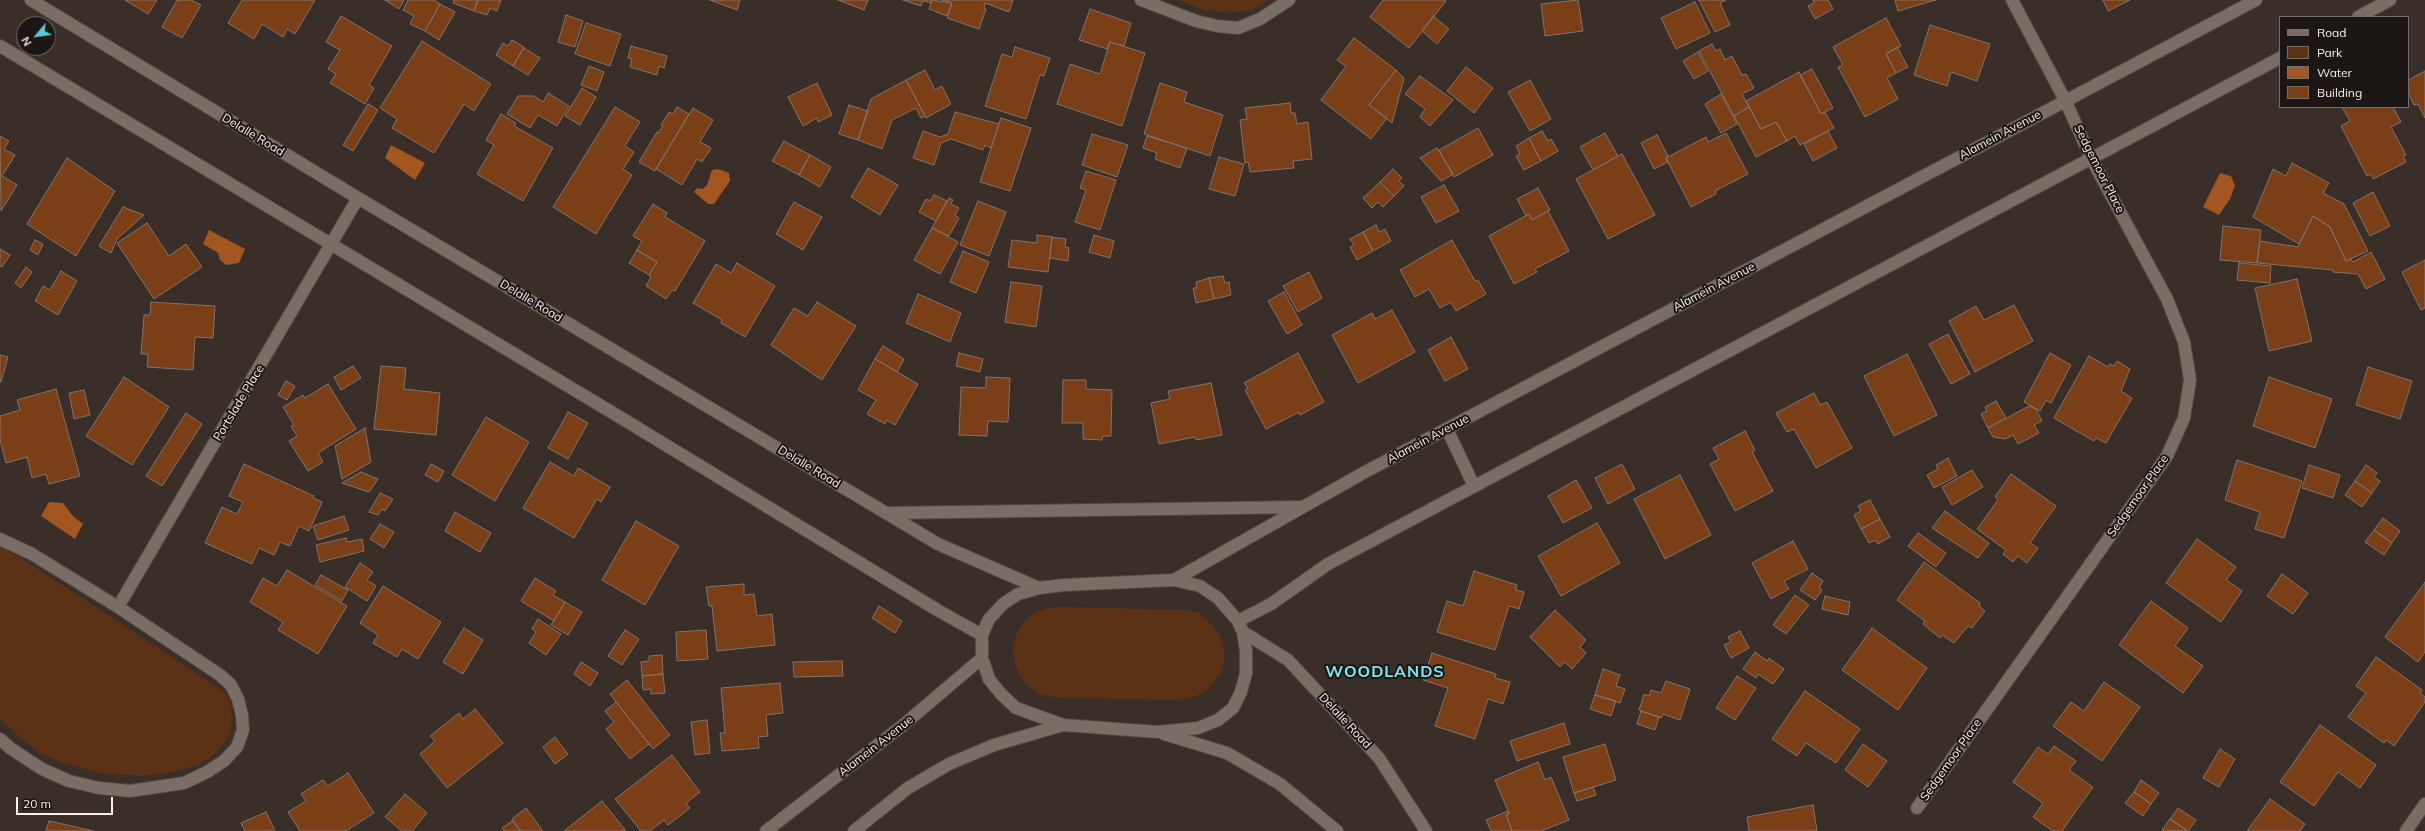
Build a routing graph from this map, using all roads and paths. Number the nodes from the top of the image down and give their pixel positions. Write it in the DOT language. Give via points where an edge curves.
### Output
graph roads {
  1 [pos="31,0"];
  2 [pos="1141,0"];
  3 [pos="1289,0"];
  4 [pos="2012,0"];
  5 [pos="2256,0"];
  6 [pos="2390,0"];
  7 [pos="2360,16"];
  8 [pos="0,46"];
  9 [pos="2279,59"];
  10 [pos="2065,100"];
  11 [pos="2092,160"];
  12 [pos="358,198"];
  13 [pos="332,246"];
  14 [pos="1447,429"];
  15 [pos="1474,486"];
  16 [pos="1303,507"];
  17 [pos="886,513"];
  18 [pos="0,539"];
  19 [pos="1174,580"];
  20 [pos="1039,588"];
  21 [pos="118,607"];
  22 [pos="1240,626"];
  23 [pos="982,635"];
  24 [pos="982,658"];
  25 [pos="1063,725"];
  26 [pos="1158,732"];
  27 [pos="0,739"];
  28 [pos="2425,804"];
  29 [pos="1917,808"];
  30 [pos="766,831"];
  31 [pos="854,831"];
  32 [pos="1337,831"];
  33 [pos="1426,831"];
  34 [pos="2406,831"];
  1 -- 12 [label="street, Delalle Road"];
  2 -- 3 [label="street" via="1163,10 1210,24 1238,28 1265,16"];
  4 -- 10 [label="street, Sedgemoor Place"];
  5 -- 10 [label="street, Alamein Avenue"];
  6 -- 7 [label="street"];
  8 -- 13 [label="street"];
  9 -- 11 [label="street"];
  10 -- 11 [label="street, Sedgemoor Place"];
  10 -- 14 [label="street, Alamein Avenue"];
  11 -- 15 [label="street"];
  11 -- 29 [label="street, Sedgemoor Place" via="2167,299 2184,342 2190,380 2184,418 2167,456"];
  12 -- 13 [label="street, Portslade Place"];
  12 -- 17 [label="street, Delalle Road"];
  13 -- 21 [label="street, Portslade Place"];
  13 -- 23 [label="street"];
  14 -- 15 [label="street"];
  14 -- 16 [label="street, Alamein Avenue"];
  15 -- 22 [label="street" via="1328,564"];
  16 -- 17 [label="street"];
  16 -- 19 [label="street, Alamein Avenue"];
  17 -- 20 [label="street, Delalle Road" via="938,544"];
  18 -- 21 [label="street" via="32,554"];
  19 -- 20 [label="street"];
  19 -- 22 [label="street, Delalle Road" via="1200,586 1218,598"];
  20 -- 23 [label="street" via="1018,594 1003,604 989,619"];
  21 -- 27 [label="street" via="220,675 230,685 242,715 243,730 237,747 224,761 184,783 130,791 99,788 70,781 42,769"];
  22 -- 26 [label="street" via="1246,651 1246,673 1242,692 1233,708 1218,720 1198,728"];
  22 -- 33 [label="street, Delalle Road" via="1288,660 1379,758"];
  23 -- 24 [label="street"];
  24 -- 25 [label="street" via="989,679 1016,708"];
  24 -- 30 [label="street, Alamein Avenue" via="902,726"];
  25 -- 26 [label="street"];
  25 -- 31 [label="street" via="994,745 949,764 908,788"];
  26 -- 32 [label="street" via="1227,753 1280,784"];
  28 -- 34 [label="street"];
}
